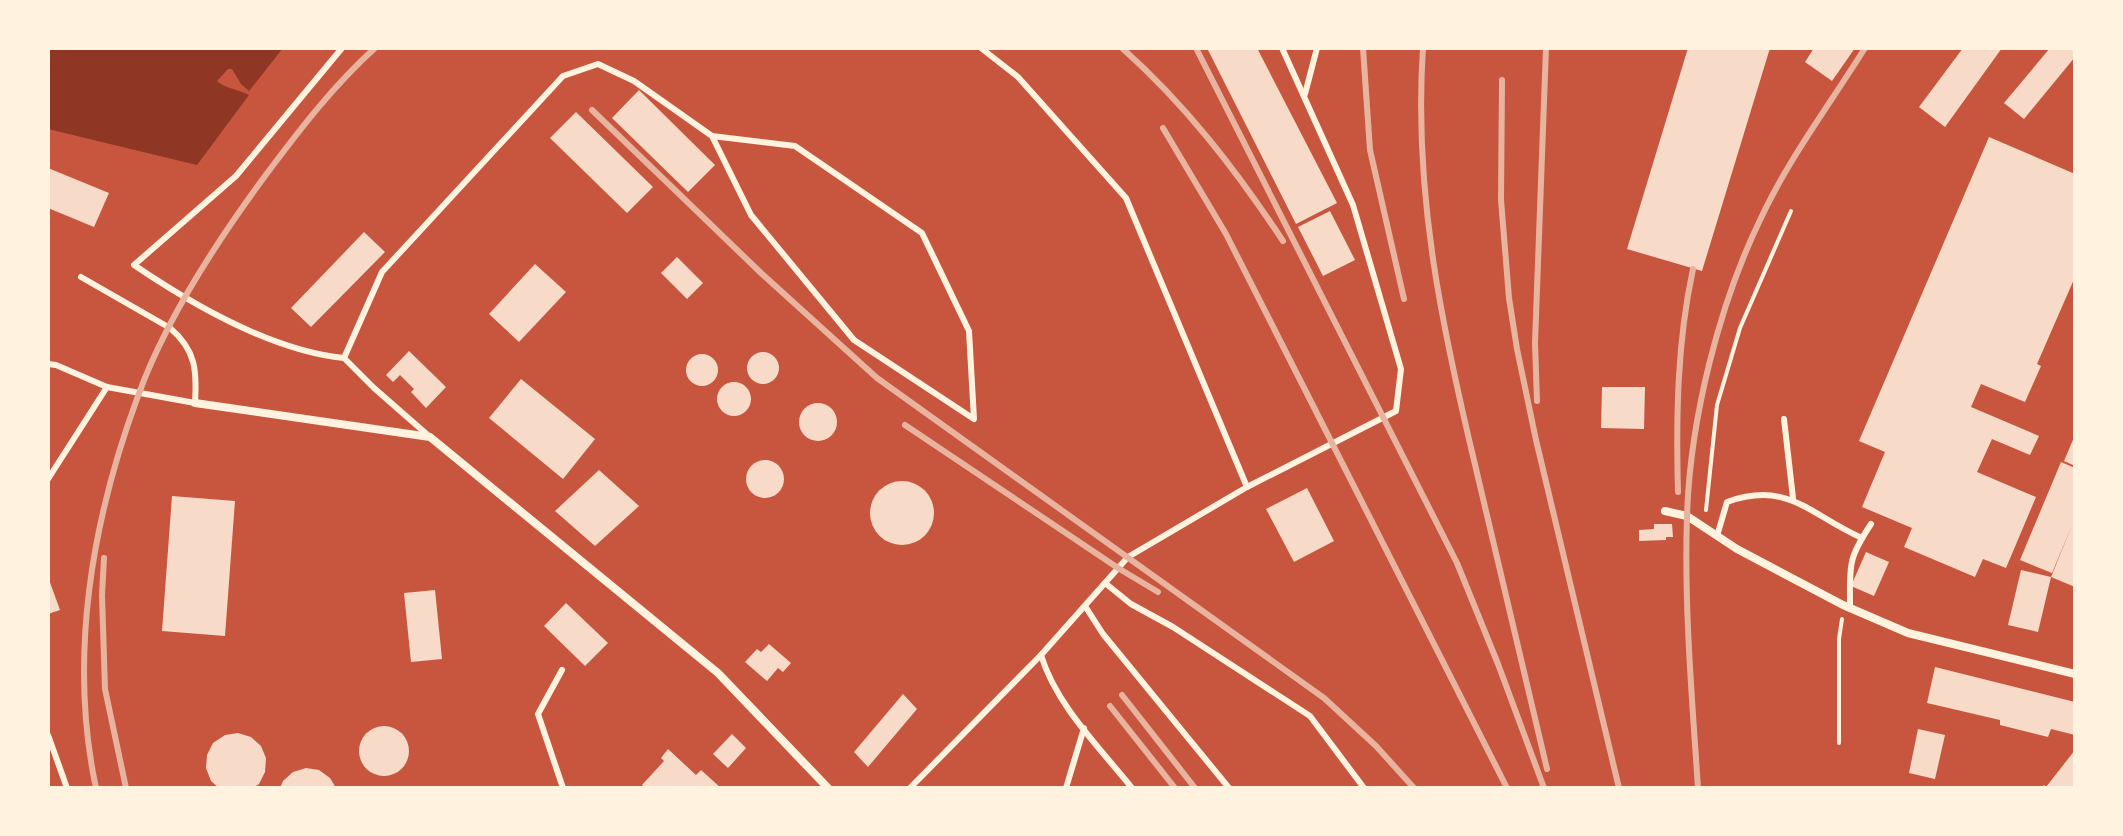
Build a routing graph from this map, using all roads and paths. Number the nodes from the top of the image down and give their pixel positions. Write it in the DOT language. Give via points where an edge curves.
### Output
graph roads {
  1 [pos="342,48"];
  2 [pos="981,48"];
  3 [pos="1282,48"];
  4 [pos="1317,48"];
  5 [pos="1305,94"];
  6 [pos="712,136"];
  7 [pos="1791,211"];
  8 [pos="81,277"];
  9 [pos="344,358"];
  10 [pos="48,364"];
  11 [pos="107,387"];
  12 [pos="195,403"];
  13 [pos="1784,419"];
  14 [pos="430,437"];
  15 [pos="48,479"];
  16 [pos="1247,487"];
  17 [pos="1793,498"];
  18 [pos="1665,511"];
  19 [pos="1871,524"];
  20 [pos="1705,528"];
  21 [pos="1717,536"];
  22 [pos="1862,538"];
  23 [pos="1105,583"];
  24 [pos="1085,606"];
  25 [pos="1847,606"];
  26 [pos="1041,655"];
  27 [pos="562,670"];
  28 [pos="2075,674"];
  29 [pos="1084,728"];
  30 [pos="48,735"];
  31 [pos="1839,743"];
  32 [pos="67,788"];
  33 [pos="563,788"];
  34 [pos="828,788"];
  35 [pos="910,788"];
  36 [pos="1066,788"];
  37 [pos="1132,788"];
  38 [pos="1229,788"];
  39 [pos="1364,788"];
  1 -- 9 [label="lane" via="236,176 134,265 217,316 315,355"];
  2 -- 16 [label="lane" via="1018,77 1126,198"];
  3 -- 5 [label="lane"];
  4 -- 5 [label="lane"];
  5 -- 16 [label="lane" via="1353,205 1401,369 1396,411"];
  6 -- 6 [label="lane" via="795,146 922,233 969,331 974,419 854,340 751,215"];
  6 -- 9 [label="lane" via="634,81 598,64 563,76 382,272"];
  7 -- 20 [label="path" via="1740,328 1717,405"];
  8 -- 12 [label="lane" via="180,336 189,346 197,375"];
  9 -- 14 [label="lane"];
  10 -- 11 [label="lane"];
  11 -- 12 [label="lane"];
  11 -- 15 [label="lane"];
  12 -- 14 [label="street"];
  13 -- 17 [label="lane"];
  14 -- 34 [label="street" via="718,673"];
  16 -- 23 [label="lane" via="1128,557"];
  17 -- 21 [label="lane" via="1771,494 1727,502"];
  17 -- 22 [label="lane"];
  18 -- 20 [label="street" via="1687,516"];
  19 -- 22 [label="lane"];
  20 -- 21 [label="street"];
  21 -- 25 [label="street"];
  22 -- 25 [label="lane" via="1850,562"];
  23 -- 24 [label="lane"];
  23 -- 39 [label="lane" via="1310,716"];
  24 -- 26 [label="lane"];
  24 -- 38 [label="lane"];
  25 -- 28 [label="street" via="1908,633"];
  25 -- 31 [label="path" via="1839,639"];
  26 -- 29 [label="lane" via="1047,675"];
  26 -- 35 [label="lane"];
  27 -- 33 [label="lane" via="538,714"];
  29 -- 36 [label="lane"];
  29 -- 37 [label="lane"];
  30 -- 32 [label="lane"];
}
